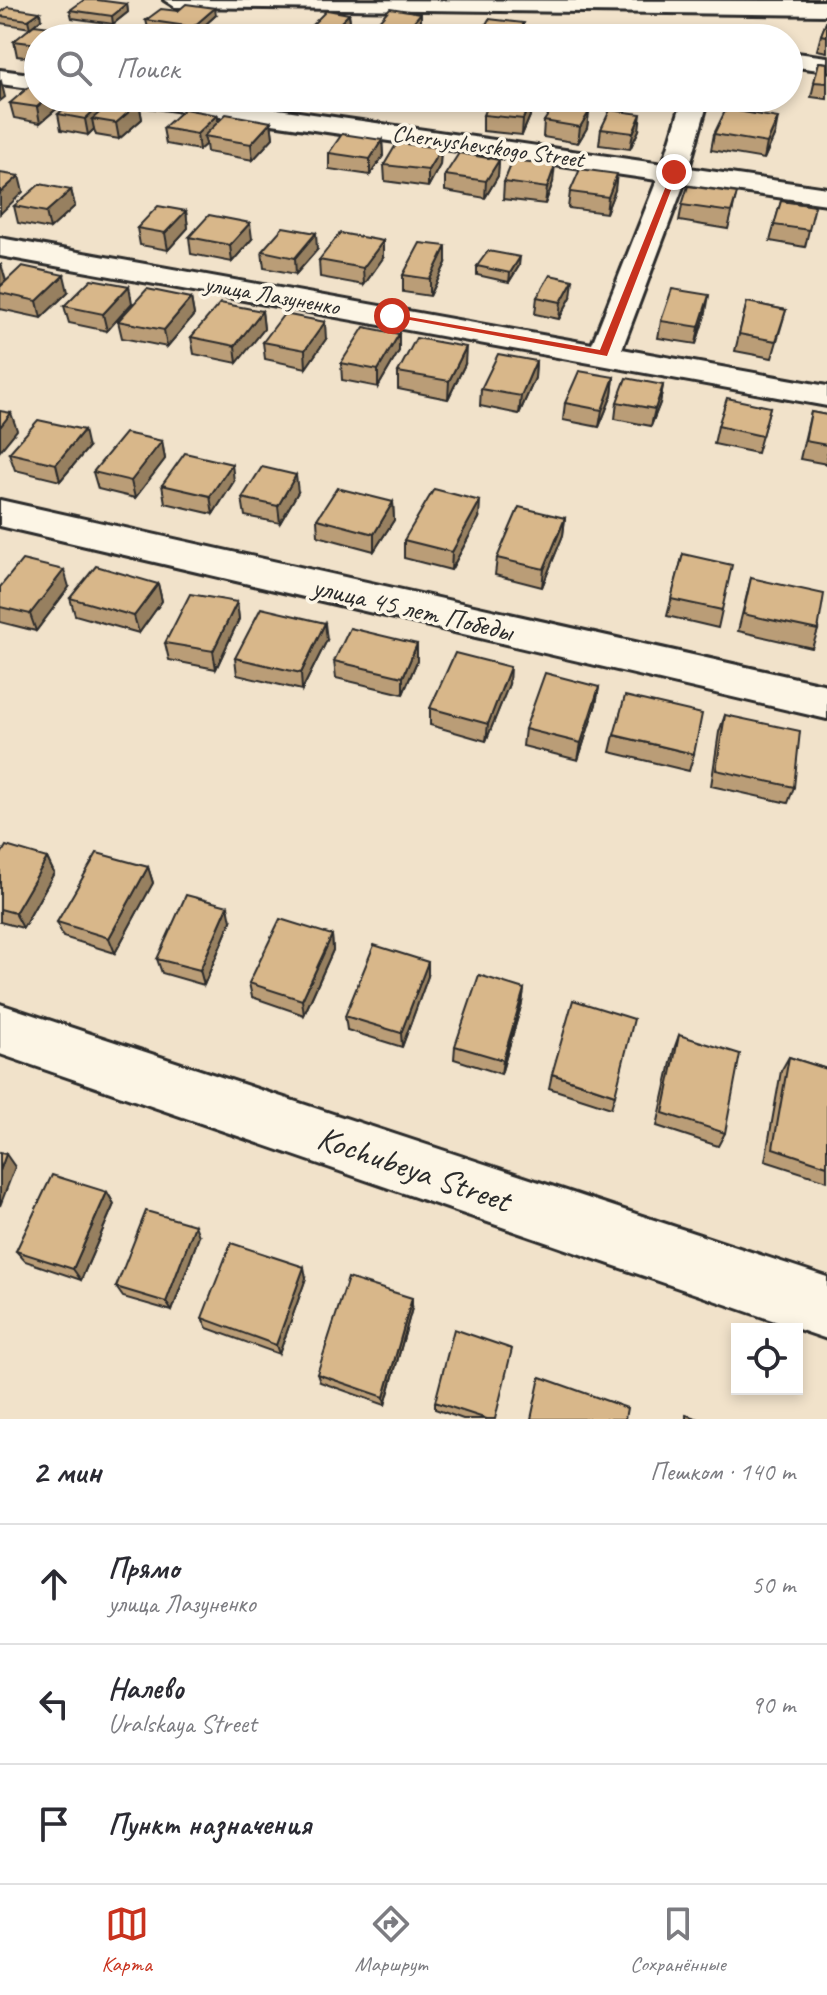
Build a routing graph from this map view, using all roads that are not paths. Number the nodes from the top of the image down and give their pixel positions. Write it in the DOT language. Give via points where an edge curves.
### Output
graph roads {
  1 [pos="175,0"];
  2 [pos="795,0"];
  3 [pos="515,2"];
  4 [pos="748,7"];
  5 [pos="827,8"];
  6 [pos="733,24"];
  7 [pos="803,61"];
  8 [pos="827,64"];
  9 [pos="0,77"];
  10 [pos="24,80"];
  11 [pos="248,112"];
  12 [pos="692,112"];
  13 [pos="674,172"];
  14 [pos="827,196"];
  15 [pos="0,247"];
  16 [pos="604,354"];
  17 [pos="827,396"];
  18 [pos="0,513"];
  19 [pos="827,702"];
  20 [pos="0,1029"];
  21 [pos="827,1308"];
  1 -- 3 [label="street"];
  2 -- 4 [label="street"];
  3 -- 4 [label="street"];
  4 -- 5 [label="street"];
  4 -- 6 [label="street"];
  7 -- 8 [label="street"];
  9 -- 10 [label="street"];
  11 -- 13 [label="street, Chernyshevskogo Street"];
  12 -- 13 [label="street"];
  13 -- 14 [label="street, Chernyshevskogo Street"];
  13 -- 16 [label="street"];
  15 -- 16 [label="street, улица Лазуненко"];
  16 -- 17 [label="street, улица Лазуненко"];
  18 -- 19 [label="street, улица 45 лет Победы"];
  20 -- 21 [label="street, Kochubeya Street"];
}
